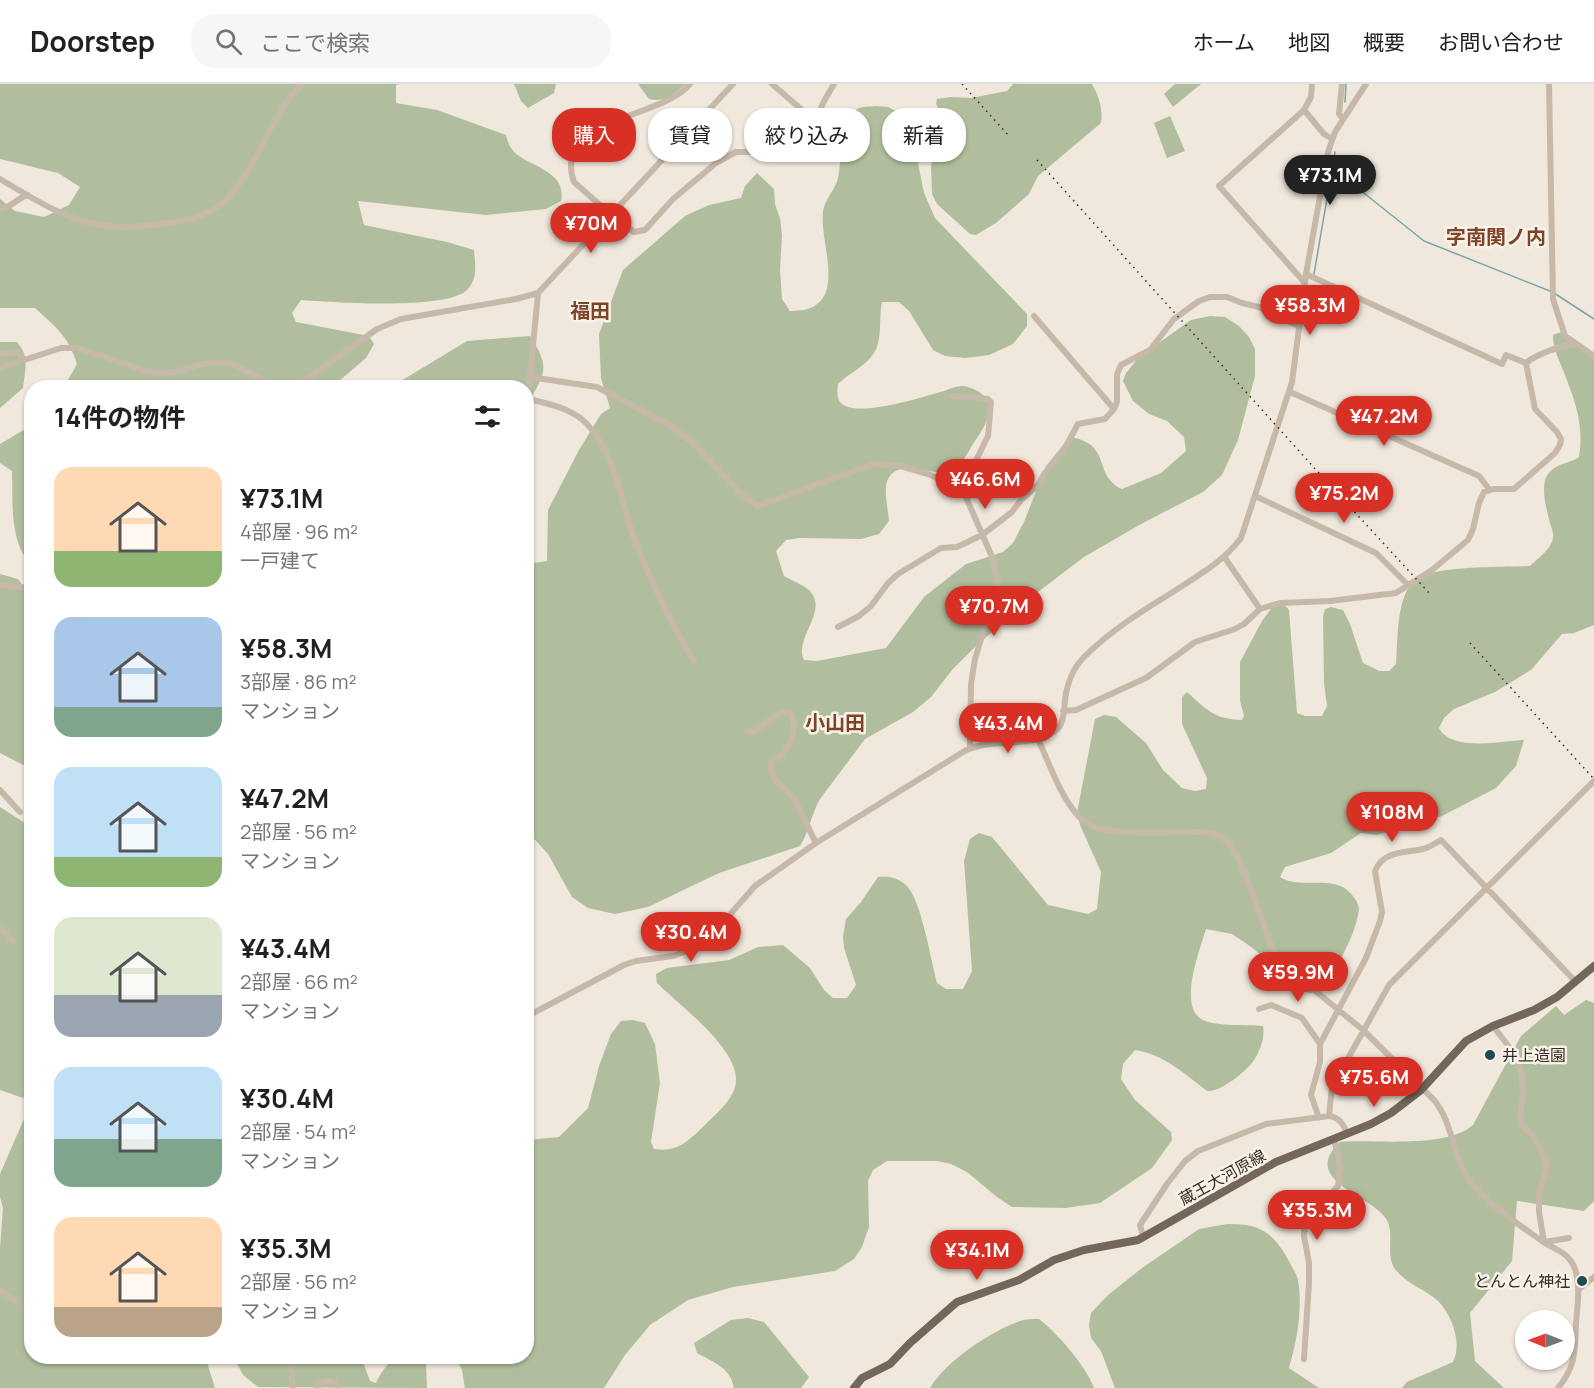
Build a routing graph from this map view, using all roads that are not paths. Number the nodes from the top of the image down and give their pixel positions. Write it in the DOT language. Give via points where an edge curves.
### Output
graph roads {
  1 [pos="302,84"];
  2 [pos="690,84"];
  3 [pos="734,84"];
  4 [pos="772,84"];
  5 [pos="834,84"];
  6 [pos="1312,84"];
  7 [pos="1342,84"];
  8 [pos="1366,84"];
  9 [pos="1549,84"];
  10 [pos="800,108"];
  11 [pos="823,108"];
  12 [pos="1304,110"];
  13 [pos="1343,119"];
  14 [pos="1332,139"];
  15 [pos="744,152"];
  16 [pos="0,179"];
  17 [pos="28,195"];
  18 [pos="0,209"];
  19 [pos="611,215"];
  20 [pos="1306,274"];
  21 [pos="1305,283"];
  22 [pos="538,293"];
  23 [pos="1034,316"];
  24 [pos="1299,326"];
  25 [pos="1563,331"];
  26 [pos="1576,345"];
  27 [pos="1558,348"];
  28 [pos="0,354"];
  29 [pos="1594,356"];
  30 [pos="24,359"];
  31 [pos="1526,363"];
  32 [pos="0,368"];
  33 [pos="530,377"];
  34 [pos="261,380"];
  35 [pos="306,380"];
  36 [pos="530,380"];
  37 [pos="1290,393"];
  38 [pos="953,396"];
  39 [pos="534,401"];
  40 [pos="1114,409"];
  41 [pos="1489,489"];
  42 [pos="965,495"];
  43 [pos="1256,496"];
  44 [pos="982,535"];
  45 [pos="1225,558"];
  46 [pos="0,585"];
  47 [pos="1409,586"];
  48 [pos="24,587"];
  49 [pos="1260,609"];
  50 [pos="838,627"];
  51 [pos="694,661"];
  52 [pos="1063,711"];
  53 [pos="747,731"];
  54 [pos="1038,739"];
  55 [pos="970,748"];
  56 [pos="1594,781"];
  57 [pos="0,790"];
  58 [pos="20,812"];
  59 [pos="816,843"];
  60 [pos="1486,889"];
  61 [pos="0,928"];
  62 [pos="13,941"];
  63 [pos="1594,966"];
  64 [pos="1576,982"];
  65 [pos="1259,1009"];
  66 [pos="1339,1009"];
  67 [pos="534,1013"];
  68 [pos="1492,1026"];
  69 [pos="1363,1030"];
  70 [pos="1320,1044"];
  71 [pos="1421,1090"];
  72 [pos="1333,1117"];
  73 [pos="1319,1118"];
  74 [pos="1347,1133"];
  75 [pos="1334,1138"];
  76 [pos="1143,1236"];
  77 [pos="1569,1238"];
  78 [pos="1544,1242"];
  79 [pos="1594,1277"];
  80 [pos="0,1290"];
  81 [pos="1578,1290"];
  82 [pos="17,1302"];
  83 [pos="1304,1359"];
  84 [pos="291,1364"];
  85 [pos="293,1388"];
  86 [pos="317,1388"];
  87 [pos="338,1388"];
  88 [pos="854,1388"];
  89 [pos="1558,1388"];
  1 -- 17 [label="street" via="281,111 240,183 215,210 202,216 136,227 99,225"];
  2 -- 19 [label="street" via="678,96 603,126 574,148 574,182"];
  3 -- 19 [label="street"];
  4 -- 10 [label="street"];
  5 -- 11 [label="street"];
  6 -- 12 [label="street"];
  7 -- 13 [label="street" via="1339,114"];
  8 -- 13 [label="street"];
  9 -- 25 [label="street" via="1553,293"];
  12 -- 14 [label="street"];
  12 -- 21 [label="street" via="1219,186"];
  13 -- 14 [label="street"];
  14 -- 20 [label="street"];
  15 -- 19 [label="street" via="716,163 640,232 634,232"];
  16 -- 17 [label="street"];
  17 -- 18 [label="street"];
  19 -- 22 [label="street"];
  20 -- 21 [label="street"];
  20 -- 31 [label="street" via="1502,364 1506,355"];
  21 -- 24 [label="street"];
  22 -- 33 [label="street"];
  22 -- 35 [label="street" via="389,323"];
  23 -- 40 [label="street"];
  24 -- 37 [label="street"];
  24 -- 40 [label="street" via="1227,297 1199,301 1174,319 1150,350 1121,366"];
  25 -- 26 [label="street"];
  25 -- 27 [label="street"];
  26 -- 27 [label="street"];
  26 -- 29 [label="street"];
  27 -- 31 [label="street"];
  28 -- 30 [label="street" via="17,352"];
  30 -- 32 [label="street"];
  30 -- 34 [label="street" via="61,348 77,348 152,373 173,374 210,363 227,363"];
  31 -- 41 [label="street" via="1535,409 1557,432 1560,445 1514,489"];
  33 -- 36 [label="street"];
  33 -- 42 [label="street" via="597,387 668,424 757,506 874,464 900,466 934,476"];
  37 -- 41 [label="street" via="1479,476"];
  37 -- 43 [label="street"];
  38 -- 42 [label="street" via="991,402 988,436 967,479"];
  39 -- 51 [label="street" via="565,410 593,432 609,461 653,585"];
  40 -- 44 [label="street" via="1105,419 1078,424 1033,490"];
  41 -- 47 [label="street" via="1479,503 1468,540"];
  42 -- 44 [label="street"];
  43 -- 45 [label="street" via="1241,538"];
  43 -- 47 [label="street" via="1376,553"];
  44 -- 50 [label="street" via="957,548 941,548 898,574 871,606"];
  44 -- 55 [label="street" via="998,583 975,659"];
  45 -- 49 [label="street"];
  45 -- 52 [label="street" via="1124,624 1083,658 1067,687"];
  46 -- 48 [label="street"];
  47 -- 49 [label="street" via="1374,597 1280,603"];
  49 -- 52 [label="street" via="1244,624 1196,642 1146,678 1076,710"];
  52 -- 54 [label="street" via="1060,727"];
  53 -- 59 [label="street" via="753,732 781,712 791,713 791,740 783,754 771,763 771,771 775,782 792,796"];
  54 -- 55 [label="street"];
  54 -- 66 [label="street" via="1070,804 1094,827 1205,832 1229,842 1275,955"];
  55 -- 59 [label="street"];
  56 -- 60 [label="street"];
  57 -- 58 [label="street"];
  59 -- 67 [label="street" via="755,886 696,948 624,965"];
  60 -- 64 [label="street"];
  60 -- 66 [label="street" via="1441,840 1382,861 1375,871 1380,921"];
  60 -- 69 [label="street" via="1389,986"];
  61 -- 62 [label="street"];
  63 -- 64 [label="main road, 蔵王大河原線"];
  64 -- 68 [label="main road, 蔵王大河原線" via="1557,998"];
  65 -- 70 [label="street" via="1271,1005 1302,1018"];
  66 -- 69 [label="street"];
  66 -- 70 [label="street"];
  68 -- 71 [label="main road, 蔵王大河原線" via="1466,1041"];
  68 -- 78 [label="street" via="1521,1070 1520,1118 1547,1166 1539,1195"];
  69 -- 71 [label="street"];
  69 -- 72 [label="street" via="1332,1087"];
  70 -- 73 [label="street" via="1320,1062 1311,1095"];
  71 -- 74 [label="main road, 蔵王大河原線" via="1391,1113"];
  71 -- 78 [label="street" via="1443,1111 1459,1164 1470,1181"];
  72 -- 73 [label="street"];
  72 -- 74 [label="street"];
  73 -- 76 [label="street" via="1266,1124 1192,1155 1152,1205 1140,1225"];
  74 -- 75 [label="main road, 蔵王大河原線"];
  75 -- 76 [label="main road, 蔵王大河原線" via="1256,1172"];
  75 -- 83 [label="street" via="1340,1167 1338,1186 1305,1224 1309,1282"];
  76 -- 88 [label="main road, 蔵王大河原線" via="1129,1243 1084,1250 1054,1260 1019,1280 957,1302 890,1364 862,1378"];
  77 -- 78 [label="street"];
  78 -- 81 [label="street" via="1561,1250 1572,1263 1578,1276"];
  79 -- 81 [label="street"];
  80 -- 82 [label="street"];
  81 -- 89 [label="street" via="1574,1363"];
  84 -- 85 [label="street"];
  86 -- 87 [label="street" via="332,1381"];
}
